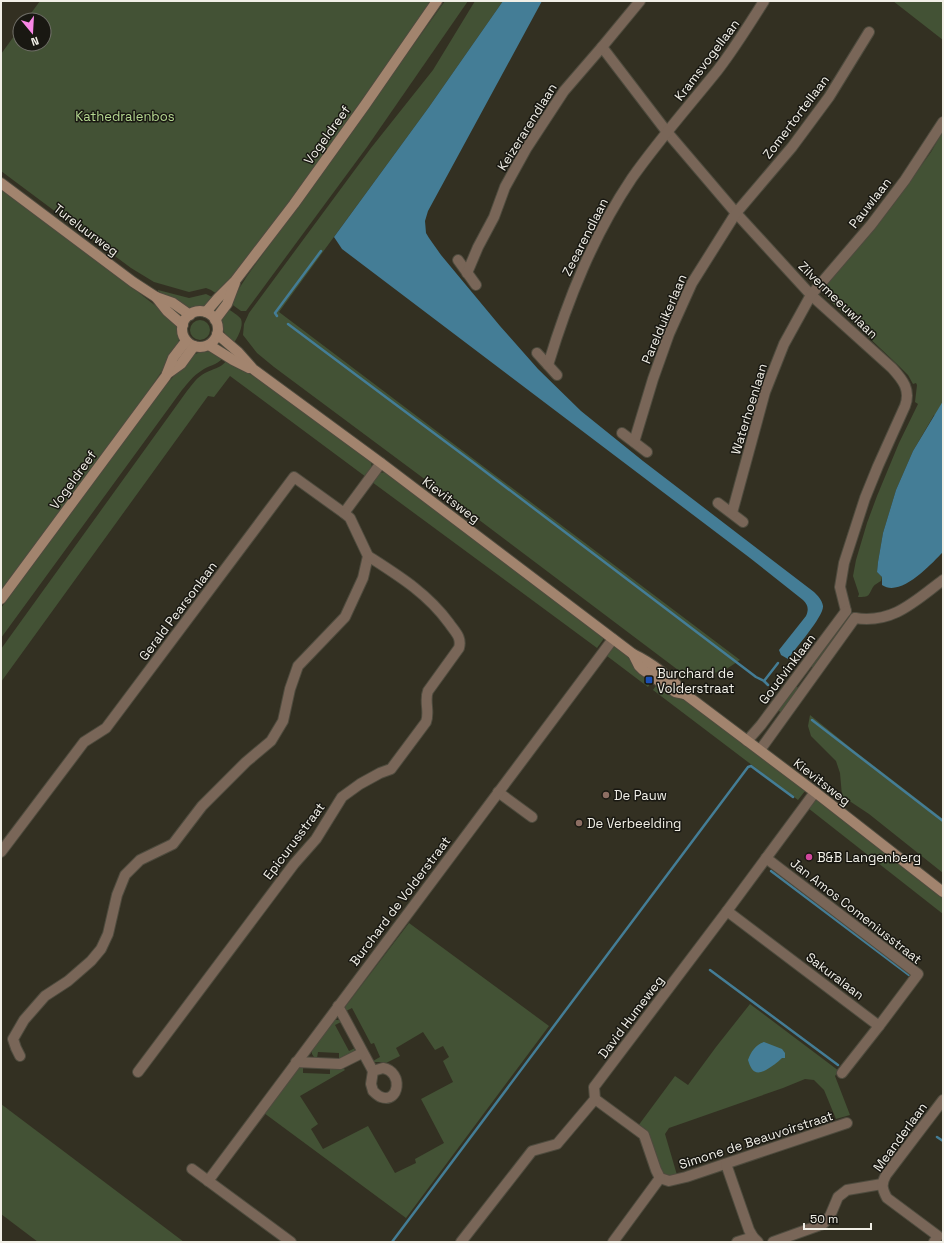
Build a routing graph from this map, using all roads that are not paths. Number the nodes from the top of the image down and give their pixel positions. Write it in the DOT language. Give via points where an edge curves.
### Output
graph roads {
  1 [pos="437,1"];
  2 [pos="640,1"];
  3 [pos="764,1"];
  4 [pos="869,32"];
  5 [pos="602,47"];
  6 [pos="943,122"];
  7 [pos="667,132"];
  8 [pos="1,183"];
  9 [pos="736,213"];
  10 [pos="458,260"];
  11 [pos="467,273"];
  12 [pos="235,281"];
  13 [pos="476,285"];
  14 [pos="811,295"];
  15 [pos="156,297"];
  16 [pos="206,312"];
  17 [pos="190,315"];
  18 [pos="215,320"];
  19 [pos="183,325"];
  20 [pos="217,334"];
  21 [pos="190,344"];
  22 [pos="209,345"];
  23 [pos="538,353"];
  24 [pos="548,365"];
  25 [pos="253,369"];
  26 [pos="557,375"];
  27 [pos="622,433"];
  28 [pos="634,442"];
  29 [pos="647,452"];
  30 [pos="381,463"];
  31 [pos="718,503"];
  32 [pos="344,513"];
  33 [pos="732,513"];
  34 [pos="743,522"];
  35 [pos="368,556"];
  36 [pos="943,580"];
  37 [pos="1,600"];
  38 [pos="846,611"];
  39 [pos="854,618"];
  40 [pos="613,639"];
  41 [pos="748,741"];
  42 [pos="760,750"];
  43 [pos="498,792"];
  44 [pos="815,792"];
  45 [pos="532,817"];
  46 [pos="1,852"];
  47 [pos="766,858"];
  48 [pos="943,892"];
  49 [pos="727,911"];
  50 [pos="338,1006"];
  51 [pos="879,1026"];
  52 [pos="362,1053"];
  53 [pos="20,1056"];
  54 [pos="296,1062"];
  55 [pos="373,1071"];
  56 [pos="138,1072"];
  57 [pos="842,1073"];
  58 [pos="595,1099"];
  59 [pos="943,1100"];
  60 [pos="847,1123"];
  61 [pos="726,1164"];
  62 [pos="192,1169"];
  63 [pos="660,1178"];
  64 [pos="208,1181"];
  65 [pos="882,1184"];
  66 [pos="938,1239"];
  67 [pos="756,1240"];
  68 [pos="291,1242"];
  69 [pos="461,1242"];
  70 [pos="614,1242"];
  71 [pos="738,1242"];
  72 [pos="773,1242"];
  1 -- 12 [label="street, Vogeldreef" via="294,204"];
  2 -- 5 [label="street, Keizerarendlaan"];
  3 -- 7 [label="street, Kramsvogellaan" via="717,71"];
  4 -- 9 [label="street, Zomertortellaan" via="825,103 792,147"];
  5 -- 7 [label="street, Zilvermeeuwlaan"];
  5 -- 11 [label="street, Keizerarendlaan" via="564,91 526,149"];
  6 -- 14 [label="street, Pauwlaan" via="905,180 871,225"];
  7 -- 9 [label="street, Zilvermeeuwlaan"];
  7 -- 24 [label="street, Zeearendlaan" via="632,178 606,220 567,306"];
  8 -- 15 [label="street, Tureluurweg"];
  9 -- 14 [label="street, Zilvermeeuwlaan"];
  9 -- 28 [label="street, Parelduikerlaan" via="692,283 669,334"];
  10 -- 11 [label="street"];
  11 -- 13 [label="street"];
  12 -- 16 [label="street, Vogeldreef"];
  12 -- 18 [label="street, Vogeldreef" via="227,304"];
  14 -- 33 [label="street, Waterhoenlaan" via="784,344 765,392"];
  14 -- 38 [label="street, Zilvermeeuwlaan" via="901,377 908,398 865,498 844,563 840,587"];
  15 -- 17 [label="street, Tureluurweg" via="173,303"];
  15 -- 19 [label="street, Tureluurweg"];
  16 -- 17 [label="street" via="195,312"];
  16 -- 18 [label="street"];
  17 -- 19 [label="street"];
  18 -- 20 [label="street"];
  19 -- 21 [label="street" via="182,330"];
  20 -- 22 [label="street" via="216,339"];
  20 -- 25 [label="street, Kievitsweg"];
  21 -- 22 [label="street" via="204,347"];
  21 -- 37 [label="street, Vogeldreef" via="173,358 166,376"];
  22 -- 25 [label="street, Kievitsweg"];
  23 -- 24 [label="street"];
  24 -- 26 [label="street"];
  25 -- 30 [label="street, Kievitsweg"];
  27 -- 28 [label="street"];
  28 -- 29 [label="street"];
  30 -- 32 [label="street"];
  30 -- 40 [label="street, Kievitsweg"];
  31 -- 33 [label="street"];
  32 -- 35 [label="street" via="350,518"];
  32 -- 46 [label="street, Gerald Pearsonlaan" via="294,477 106,728 84,742"];
  33 -- 34 [label="street"];
  35 -- 53 [label="street" via="363,578 345,617 298,666 283,721 271,741 202,806 173,844 140,860 125,875 117,895 108,934 101,948 91,961 68,981 45,996 24,1020 13,1038"];
  35 -- 56 [label="street, Epicurusstraat" via="412,585 438,609 458,636 459,648 428,691 426,722 391,769 360,784 342,797 316,839 294,864"];
  36 -- 39 [label="street" via="893,615 866,620"];
  38 -- 39 [label="street"];
  38 -- 41 [label="street, Goudvinklaan"];
  39 -- 42 [label="street, Goudvinklaan"];
  40 -- 41 [label="street, Kievitsweg" via="650,664"];
  40 -- 43 [label="street, Burchard de Volderstraat"];
  41 -- 42 [label="street, Kievitsweg"];
  42 -- 44 [label="street, Kievitsweg"];
  43 -- 45 [label="street"];
  43 -- 50 [label="street, Burchard de Volderstraat"];
  44 -- 47 [label="street, David Humeweg"];
  44 -- 48 [label="street, Kievitsweg"];
  47 -- 49 [label="street, David Humeweg"];
  47 -- 51 [label="street, Jan Amos Comeniusstraat" via="918,974"];
  49 -- 51 [label="street, Sakuralaan"];
  49 -- 58 [label="street, David Humeweg" via="594,1087"];
  50 -- 52 [label="street"];
  50 -- 54 [label="street, Burchard de Volderstraat"];
  51 -- 57 [label="street"];
  52 -- 54 [label="street" via="340,1064"];
  52 -- 55 [label="street"];
  54 -- 64 [label="street, Burchard de Volderstraat"];
  58 -- 63 [label="street" via="644,1135"];
  58 -- 69 [label="street, David Humeweg" via="557,1144 532,1151"];
  59 -- 65 [label="street, Meanderlaan" via="886,1175"];
  60 -- 61 [label="street, Simone de Beauvoirstraat"];
  61 -- 63 [label="street, Simone de Beauvoirstraat" via="669,1181"];
  61 -- 67 [label="street"];
  62 -- 64 [label="street"];
  63 -- 70 [label="street"];
  64 -- 68 [label="street"];
  65 -- 66 [label="street, Meanderlaan" via="887,1198"];
  65 -- 72 [label="street" via="847,1190 838,1197 830,1216 823,1224"];
  67 -- 71 [label="street"];
}
